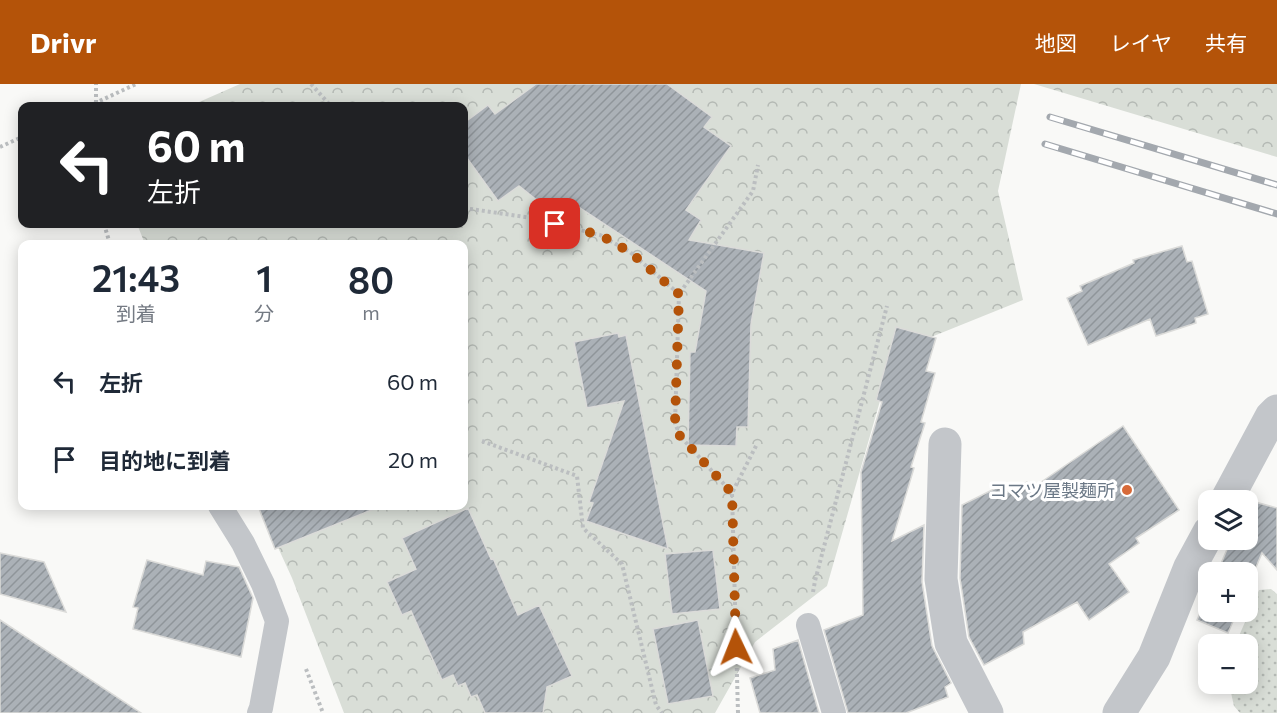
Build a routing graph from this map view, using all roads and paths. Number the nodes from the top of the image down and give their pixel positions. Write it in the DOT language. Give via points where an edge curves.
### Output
graph roads {
  1 [pos="96,84"];
  2 [pos="136,84"];
  3 [pos="311,84"];
  4 [pos="96,102"];
  5 [pos="100,102"];
  6 [pos="327,102"];
  7 [pos="18,139"];
  8 [pos="0,147"];
  9 [pos="758,165"];
  10 [pos="468,209"];
  11 [pos="679,294"];
  12 [pos="887,306"];
  13 [pos="1277,411"];
  14 [pos="482,441"];
  15 [pos="757,444"];
  16 [pos="945,444"];
  17 [pos="1232,490"];
  18 [pos="732,493"];
  19 [pos="222,510"];
  20 [pos="1199,550"];
  21 [pos="808,625"];
  22 [pos="259,713"];
  23 [pos="662,713"];
  24 [pos="738,713"];
  25 [pos="834,713"];
  26 [pos="987,713"];
  27 [pos="1119,713"];
  1 -- 4 [label="path"];
  2 -- 5 [label="path"];
  3 -- 6 [label="path"];
  7 -- 8 [label="path"];
  9 -- 11 [label="path" via="753,191"];
  10 -- 11 [label="path" via="532,218 600,235 630,252"];
  11 -- 18 [label="path" via="675,423 680,436"];
  12 -- 21 [label="path" via="814,580"];
  13 -- 17 [label="street"];
  14 -- 23 [label="path" via="577,476 583,528 622,564 656,705"];
  15 -- 18 [label="path"];
  16 -- 26 [label="street" via="941,579 944,600 951,643"];
  18 -- 24 [label="path"];
  19 -- 22 [label="lane" via="243,543 277,621"];
  20 -- 27 [label="street" via="1154,657"];
  21 -- 25 [label="lane"];
}
